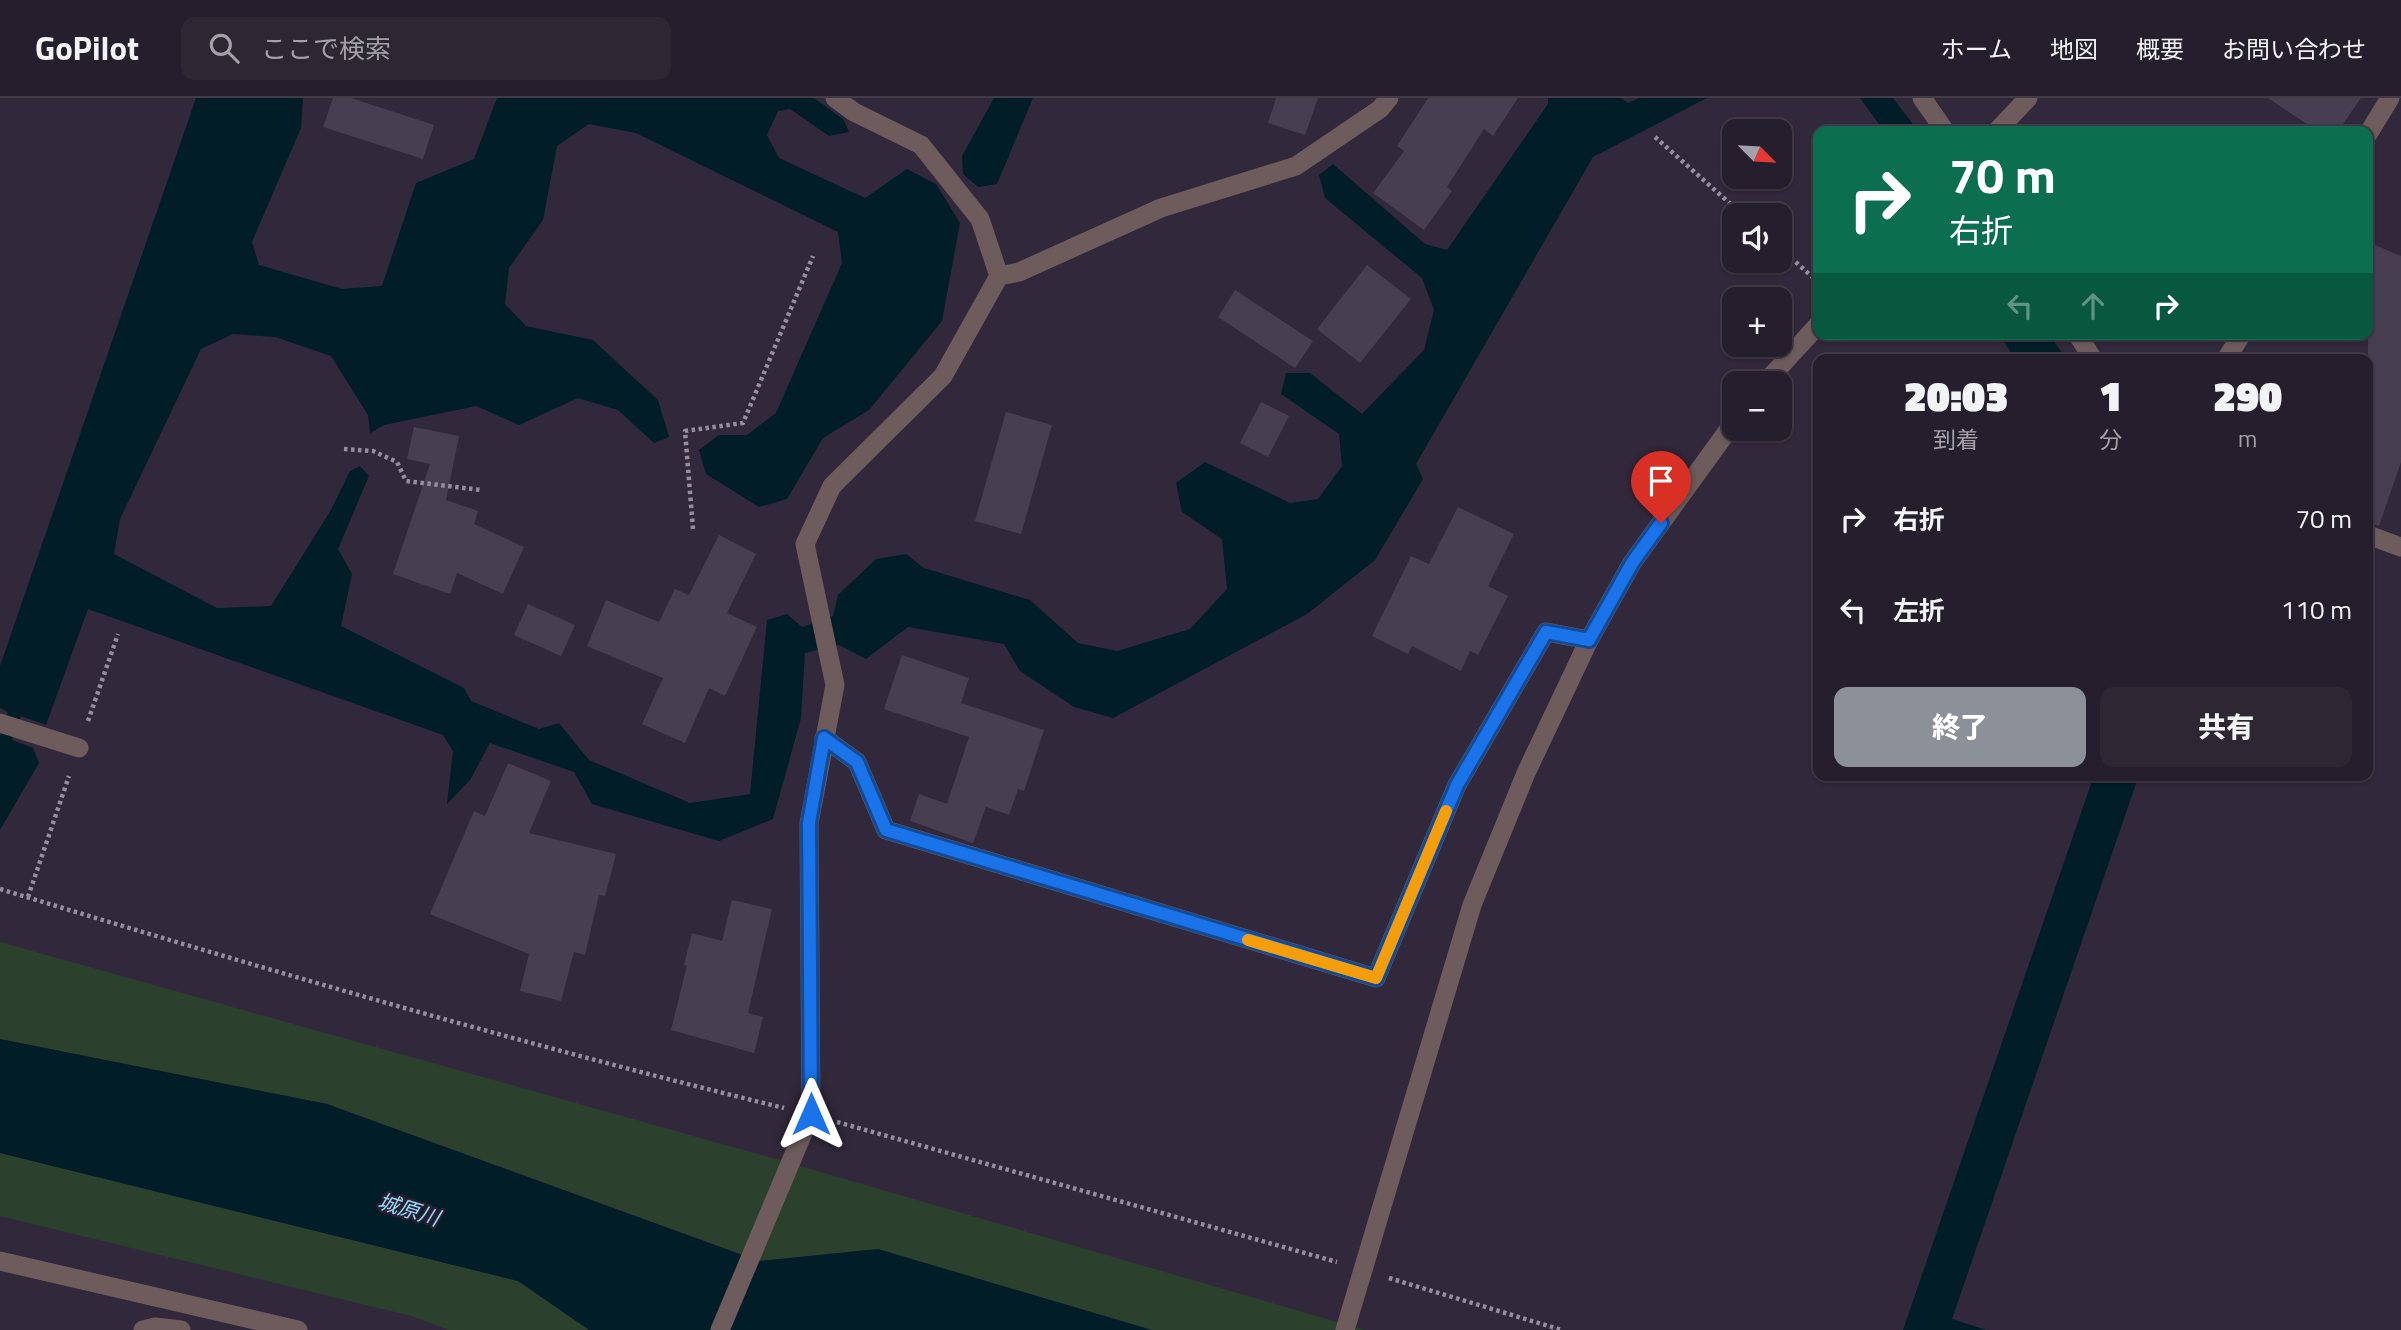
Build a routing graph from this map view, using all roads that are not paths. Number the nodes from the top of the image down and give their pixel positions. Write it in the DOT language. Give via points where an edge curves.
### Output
graph roads {
  1 [pos="835,98"];
  2 [pos="1389,98"];
  3 [pos="1922,98"];
  4 [pos="2028,98"];
  5 [pos="2390,98"];
  6 [pos="1942,126"];
  7 [pos="2002,126"];
  8 [pos="2373,126"];
  9 [pos="999,276"];
  10 [pos="1813,330"];
  11 [pos="1776,371"];
  12 [pos="1722,439"];
  13 [pos="2373,538"];
  14 [pos="2401,547"];
  15 [pos="1589,640"];
  16 [pos="6,725"];
  17 [pos="824,738"];
  18 [pos="79,748"];
  19 [pos="0,1261"];
  20 [pos="292,1328"];
  21 [pos="143,1330"];
  22 [pos="181,1330"];
  23 [pos="257,1330"];
  24 [pos="720,1330"];
  25 [pos="1345,1330"];
  1 -- 9 [label="street" via="921,145 980,219"];
  2 -- 9 [label="street" via="1380,109 1296,166 1161,208 1019,272"];
  3 -- 6 [label="street"];
  4 -- 7 [label="street"];
  5 -- 8 [label="street"];
  9 -- 17 [label="street" via="943,376 832,486 805,544 835,685"];
  10 -- 11 [label="street"];
  12 -- 15 [label="street" via="1632,563"];
  13 -- 14 [label="street"];
  15 -- 17 [label="street" via="1546,632 1457,785 1376,978 886,830 857,762"];
  15 -- 25 [label="street" via="1526,773 1472,905"];
  16 -- 18 [label="street"];
  17 -- 24 [label="street" via="809,823 811,1114"];
  19 -- 20 [label="street"];
  20 -- 23 [label="street"];
  21 -- 22 [label="street" via="155,1326"];
}
